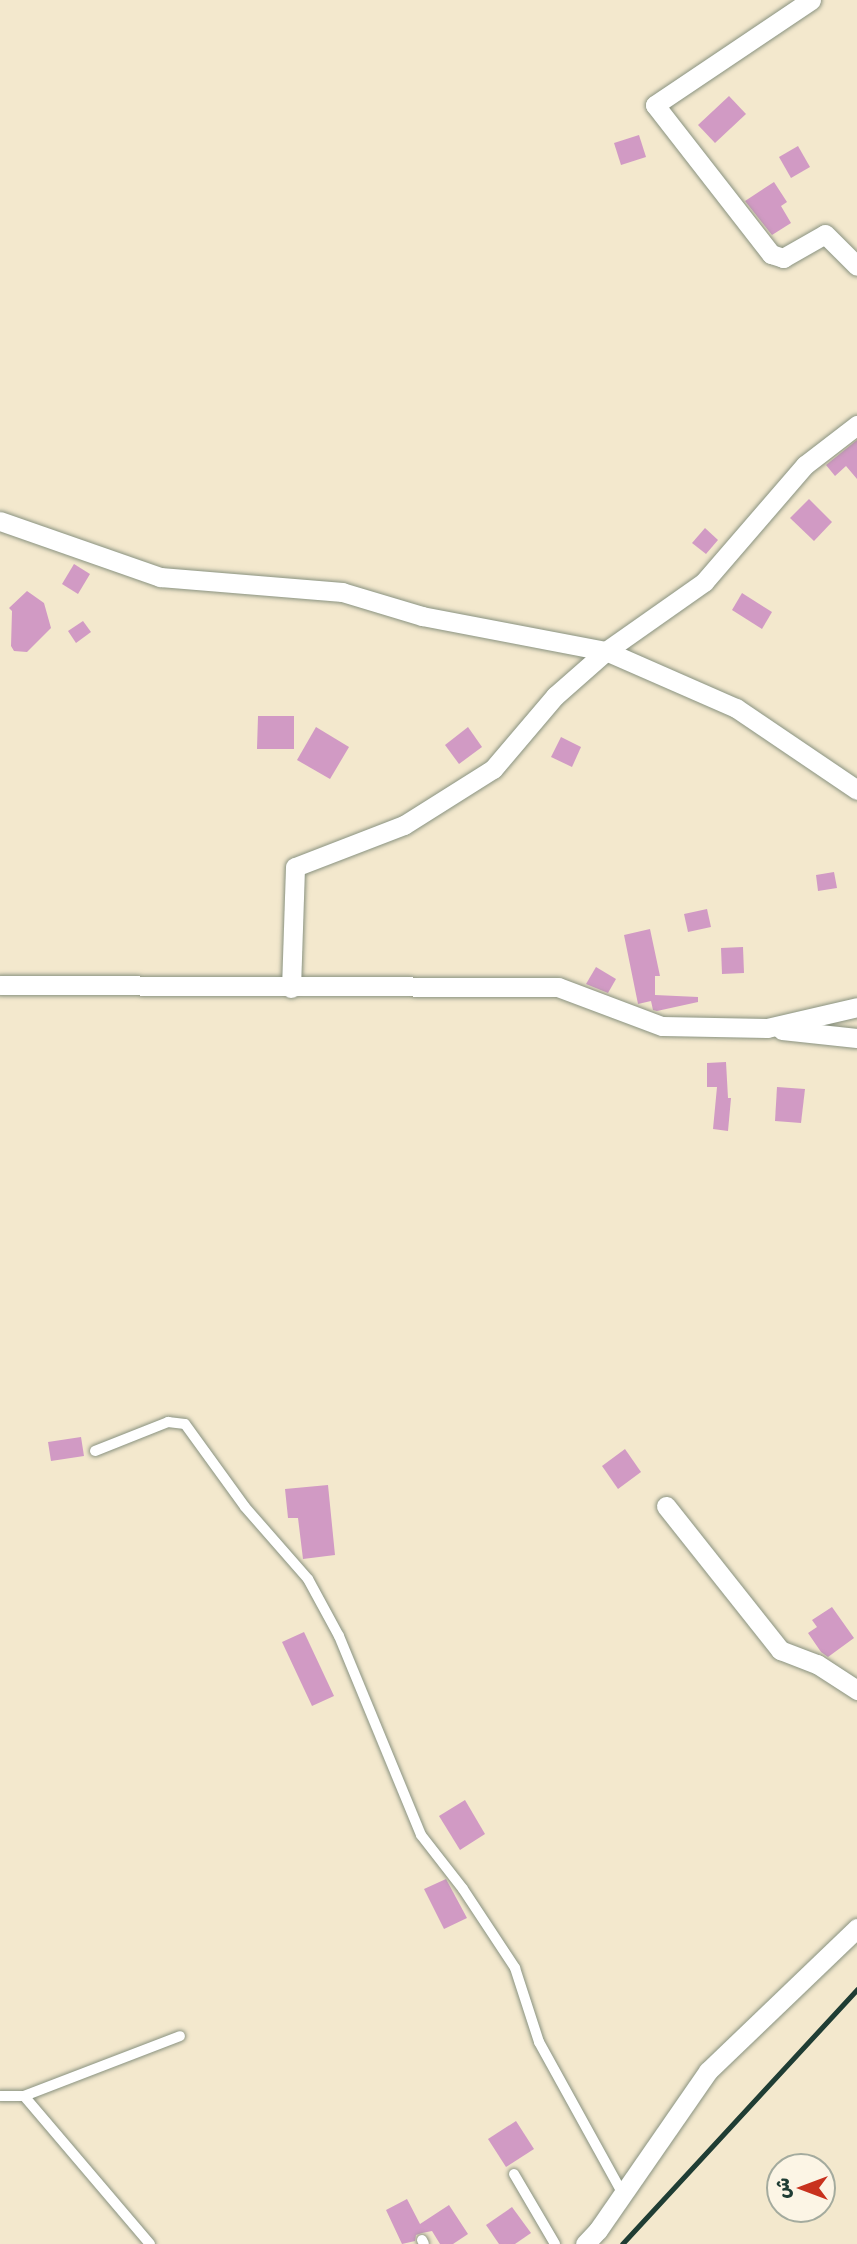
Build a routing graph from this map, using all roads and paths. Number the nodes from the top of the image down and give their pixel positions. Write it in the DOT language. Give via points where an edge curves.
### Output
graph roads {
  1 [pos="811,0"];
  2 [pos="857,265"];
  3 [pos="857,425"];
  4 [pos="0,521"];
  5 [pos="606,651"];
  6 [pos="857,790"];
  7 [pos="0,985"];
  8 [pos="291,988"];
  9 [pos="857,1007"];
  10 [pos="767,1028"];
  11 [pos="857,1038"];
  12 [pos="95,1451"];
  13 [pos="666,1506"];
  14 [pos="857,1690"];
  15 [pos="857,1928"];
  16 [pos="180,2036"];
  17 [pos="0,2096"];
  18 [pos="24,2096"];
  19 [pos="514,2175"];
  20 [pos="623,2194"];
  21 [pos="150,2244"];
  22 [pos="555,2244"];
  23 [pos="585,2244"];
  1 -- 2 [label="street" via="655,105 771,254 783,258 825,234"];
  3 -- 5 [label="street" via="805,465 704,582"];
  4 -- 5 [label="street" via="160,577 342,592 422,616"];
  5 -- 6 [label="street" via="736,708"];
  5 -- 8 [label="street" via="555,696 493,769 404,825 295,867"];
  7 -- 8 [label="street"];
  8 -- 10 [label="street" via="558,987 662,1026"];
  9 -- 10 [label="street"];
  10 -- 11 [label="street"];
  12 -- 20 [label="lane" via="169,1422 184,1424 245,1507 308,1579 339,1636 421,1835 515,1968 539,2042"];
  13 -- 14 [label="street" via="780,1650 817,1664"];
  15 -- 20 [label="street" via="708,2071"];
  16 -- 18 [label="lane"];
  17 -- 18 [label="lane"];
  18 -- 21 [label="lane"];
  19 -- 22 [label="lane"];
  20 -- 23 [label="street"];
}
